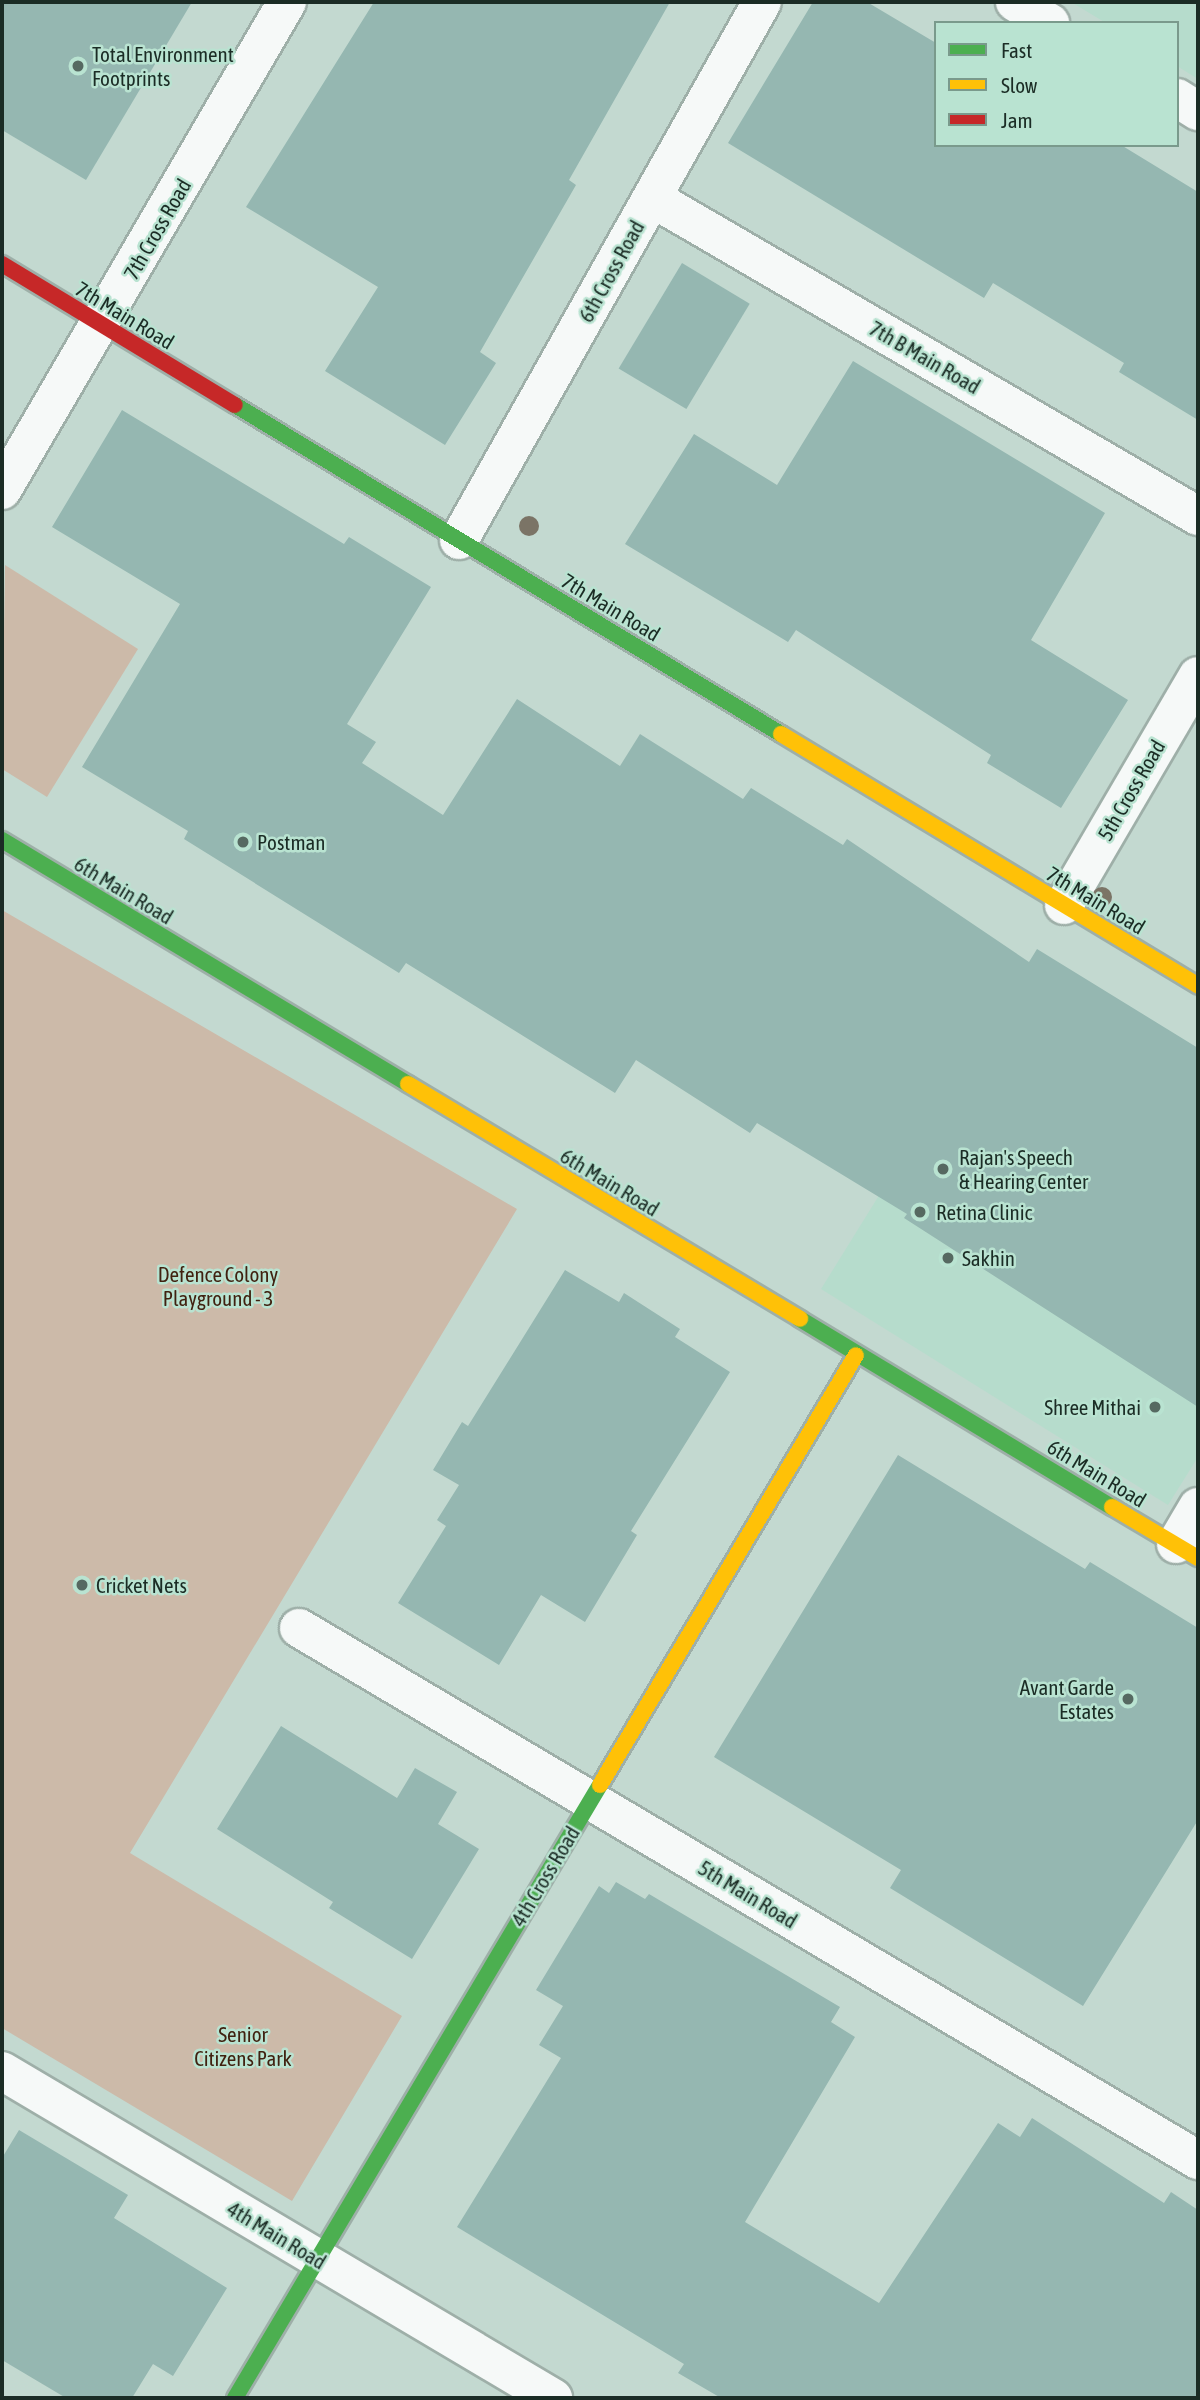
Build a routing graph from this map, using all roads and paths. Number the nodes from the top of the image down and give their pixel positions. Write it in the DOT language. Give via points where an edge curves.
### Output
graph roads {
  1 [pos="287,2"];
  2 [pos="762,2"];
  3 [pos="1015,2"];
  4 [pos="1047,21"];
  5 [pos="1179,99"];
  6 [pos="1198,111"];
  7 [pos="652,198"];
  8 [pos="2,264"];
  9 [pos="102,325"];
  10 [pos="2,490"];
  11 [pos="1198,516"];
  12 [pos="459,541"];
  13 [pos="1198,676"];
  14 [pos="2,841"];
  15 [pos="1064,905"];
  16 [pos="1198,986"];
  17 [pos="856,1355"];
  18 [pos="1198,1507"];
  19 [pos="1187,1551"];
  20 [pos="299,1628"];
  21 [pos="590,1801"];
  22 [pos="2,2071"];
  23 [pos="1198,2160"];
  24 [pos="318,2259"];
  25 [pos="235,2398"];
  26 [pos="553,2398"];
  1 -- 9 [label="street, 7th Cross Road"];
  2 -- 7 [label="street, 6th Cross Road"];
  3 -- 4 [label="street"];
  5 -- 6 [label="street"];
  7 -- 11 [label="street, 7th B Main Road"];
  7 -- 12 [label="street, 6th Cross Road"];
  8 -- 9 [label="street, 7th Main Road"];
  9 -- 10 [label="street, 7th Cross Road"];
  9 -- 12 [label="street, 7th Main Road"];
  12 -- 15 [label="street, 7th Main Road"];
  13 -- 15 [label="street, 5th Cross Road"];
  14 -- 17 [label="street, 6th Main Road"];
  15 -- 16 [label="street, 7th Main Road"];
  17 -- 19 [label="street, 6th Main Road"];
  17 -- 21 [label="street, 4th Cross Road"];
  18 -- 19 [label="street"];
  20 -- 21 [label="street, 5th Main Road"];
  21 -- 23 [label="street, 5th Main Road"];
  21 -- 24 [label="street, 4th Cross Road"];
  22 -- 24 [label="street, 4th Main Road"];
  24 -- 25 [label="street, 4th Cross Road"];
  24 -- 26 [label="street, 4th Main Road"];
}
